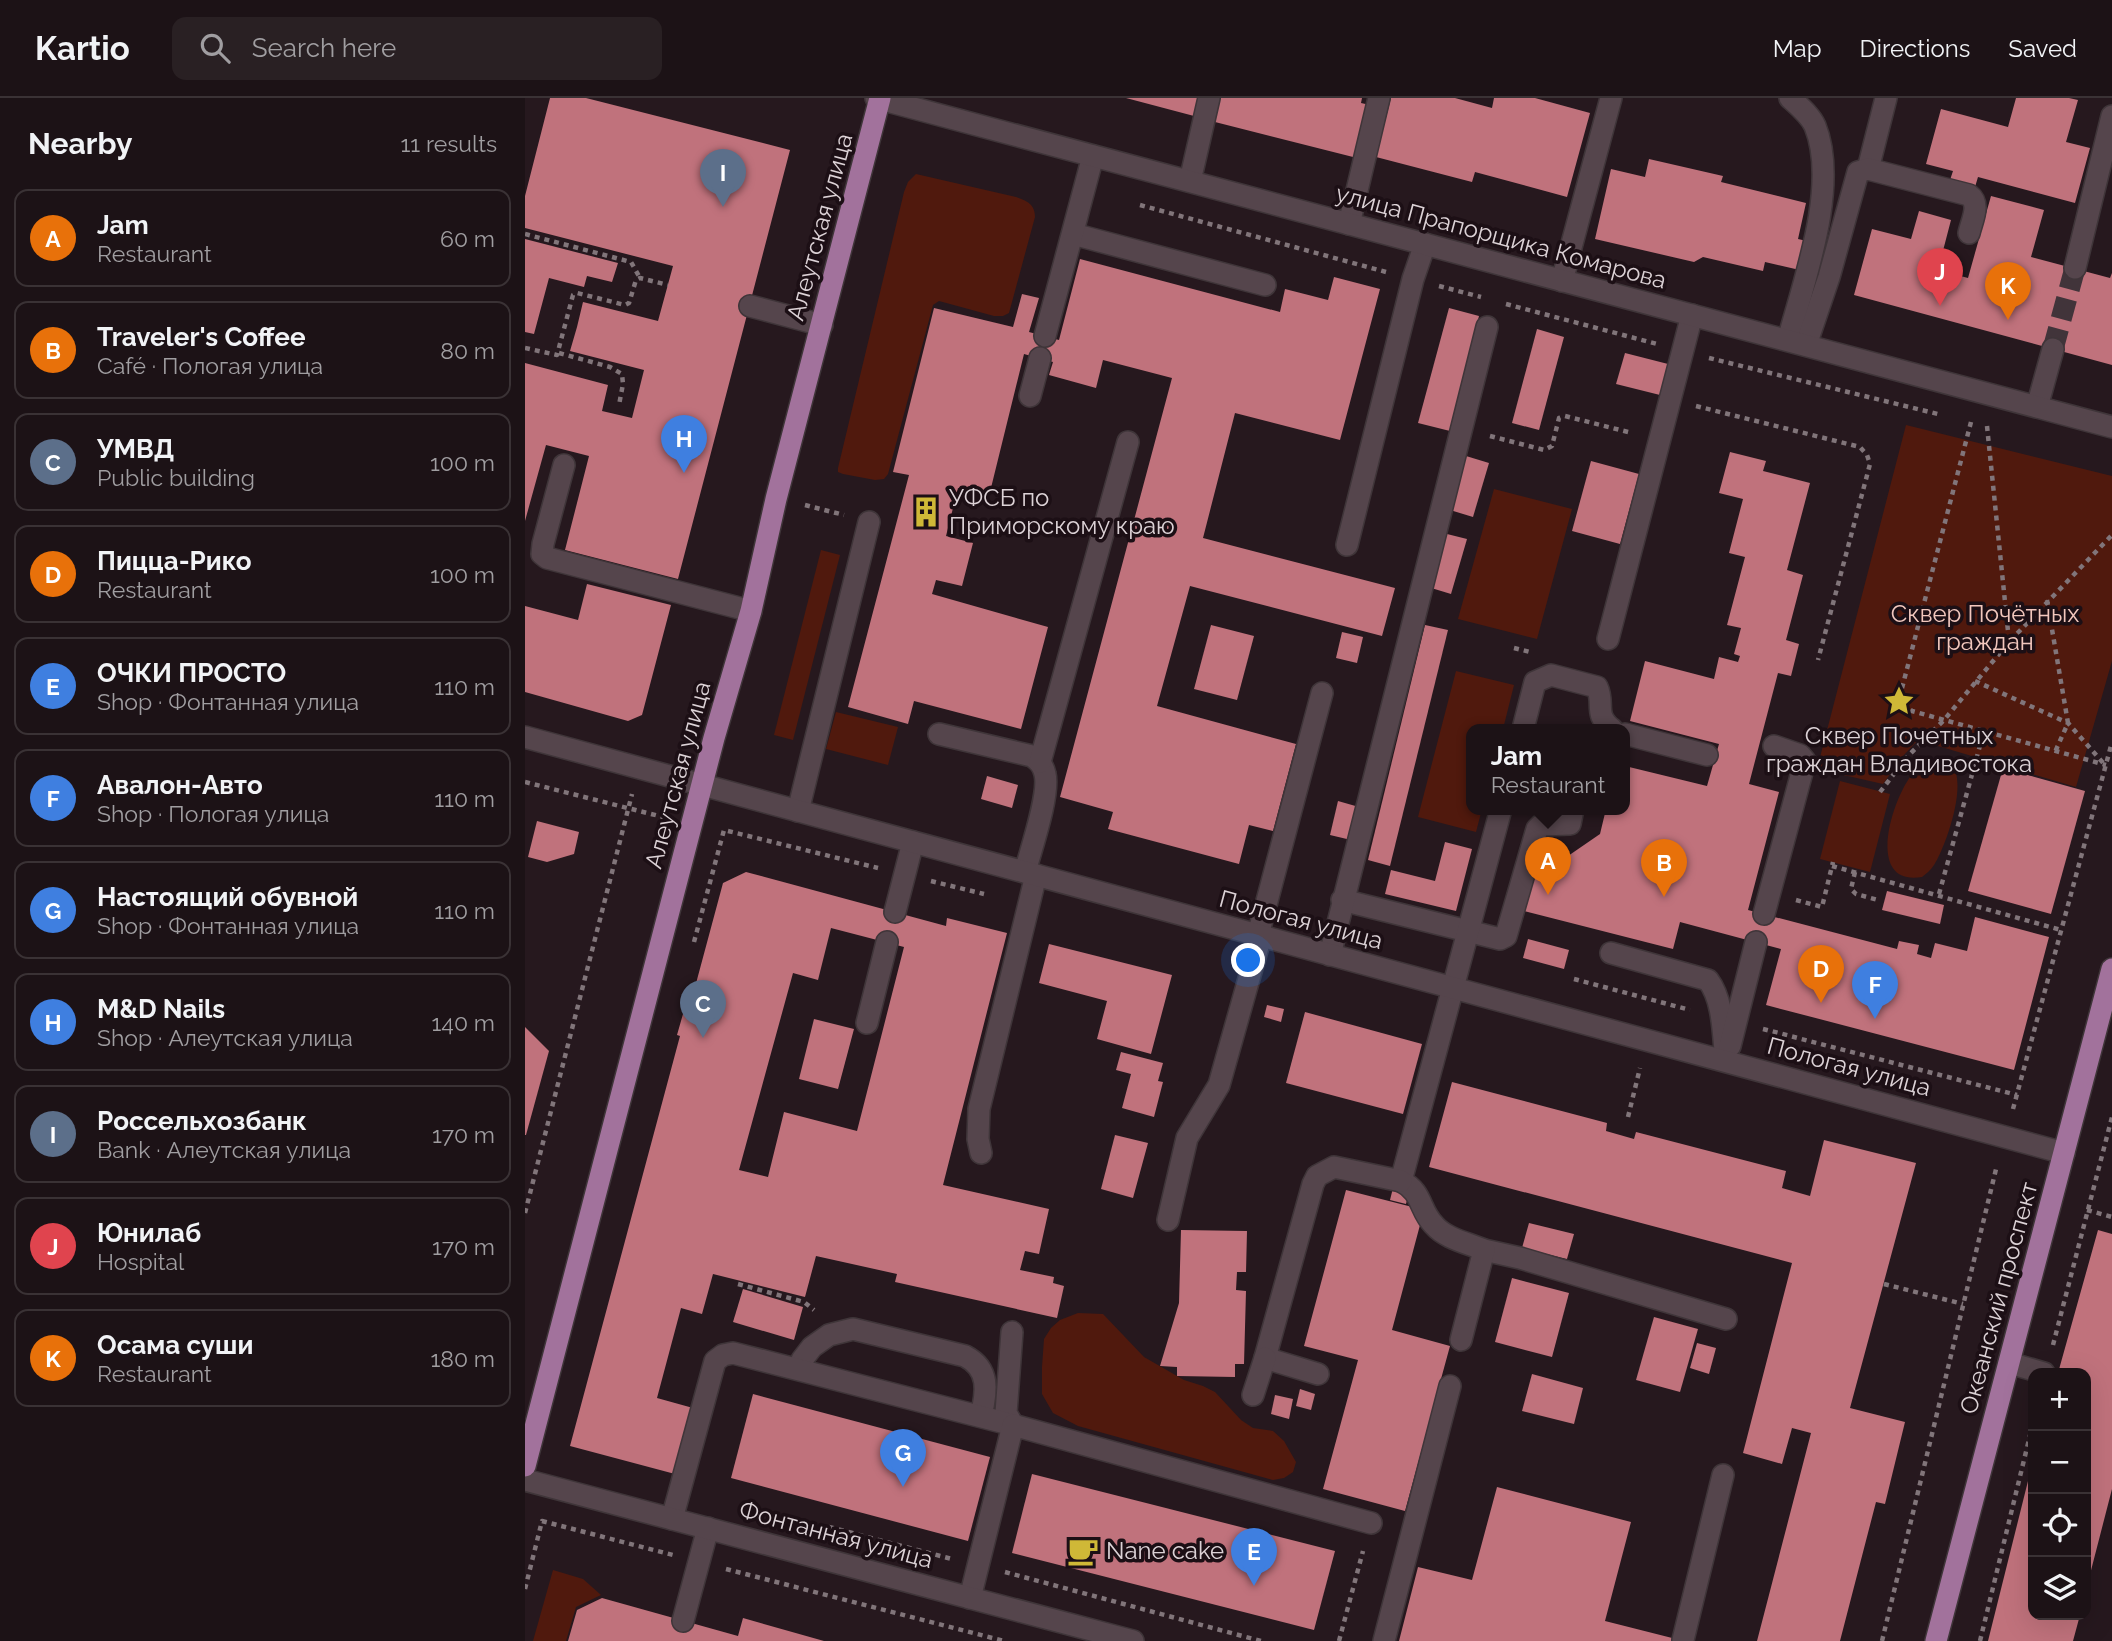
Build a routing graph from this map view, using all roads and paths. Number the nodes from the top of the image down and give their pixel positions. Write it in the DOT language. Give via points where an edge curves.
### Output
graph roads {
  1 [pos="879,98"];
  2 [pos="1209,98"];
  3 [pos="1380,98"];
  4 [pos="1611,98"];
  5 [pos="1790,98"];
  6 [pos="1885,98"];
  7 [pos="2112,116"];
  8 [pos="1093,156"];
  9 [pos="1868,169"];
  10 [pos="2106,174"];
  11 [pos="1189,181"];
  12 [pos="1140,205"];
  13 [pos="1349,224"];
  14 [pos="1969,233"];
  15 [pos="525,234"];
  16 [pos="1073,234"];
  17 [pos="1425,244"];
  18 [pos="2074,268"];
  19 [pos="641,278"];
  20 [pos="1413,279"];
  21 [pos="1562,281"];
  22 [pos="668,285"];
  23 [pos="1265,285"];
  24 [pos="750,306"];
  25 [pos="1692,315"];
  26 [pos="821,325"];
  27 [pos="1487,327"];
  28 [pos="1045,336"];
  29 [pos="1797,343"];
  30 [pos="525,348"];
  31 [pos="2053,349"];
  32 [pos="1683,351"];
  33 [pos="559,353"];
  34 [pos="1040,358"];
  35 [pos="1030,396"];
  36 [pos="1671,400"];
  37 [pos="619,405"];
  38 [pos="2037,407"];
  39 [pos="1945,416"];
  40 [pos="1958,419"];
  41 [pos="1971,422"];
  42 [pos="1987,426"];
  43 [pos="2112,427"];
  44 [pos="1462,429"];
  45 [pos="2000,429"];
  46 [pos="1632,433"];
  47 [pos="1128,442"];
  48 [pos="564,465"];
  49 [pos="776,499"];
  50 [pos="869,522"];
  51 [pos="2112,535"];
  52 [pos="1347,545"];
  53 [pos="2047,600"];
  54 [pos="751,611"];
  55 [pos="1608,639"];
  56 [pos="2009,642"];
  57 [pos="1818,660"];
  58 [pos="1975,681"];
  59 [pos="1322,693"];
  60 [pos="1944,720"];
  61 [pos="2068,723"];
  62 [pos="1524,724"];
  63 [pos="1605,724"];
  64 [pos="1984,730"];
  65 [pos="939,734"];
  66 [pos="1630,735"];
  67 [pos="525,737"];
  68 [pos="2112,742"];
  69 [pos="1774,746"];
  70 [pos="2055,752"];
  71 [pos="1706,755"];
  72 [pos="1040,762"];
  73 [pos="2106,765"];
  74 [pos="525,782"];
  75 [pos="702,785"];
  76 [pos="1881,792"];
  77 [pos="628,809"];
  78 [pos="798,811"];
  79 [pos="1499,815"];
  80 [pos="1572,815"];
  81 [pos="692,824"];
  82 [pos="724,830"];
  83 [pos="913,842"];
  84 [pos="1855,872"];
  85 [pos="1030,873"];
  86 [pos="905,874"];
  87 [pos="1939,894"];
  88 [pos="1786,897"];
  89 [pos="1342,900"];
  90 [pos="1878,900"];
  91 [pos="1028,906"];
  92 [pos="895,912"];
  93 [pos="1764,914"];
  94 [pos="2061,930"];
  95 [pos="1468,932"];
  96 [pos="1260,935"];
  97 [pos="887,942"];
  98 [pos="1756,942"];
  99 [pos="692,950"];
  100 [pos="1611,953"];
  101 [pos="1330,955"];
  102 [pos="2112,969"];
  103 [pos="1574,979"];
  104 [pos="1453,988"];
  105 [pos="1728,1020"];
  106 [pos="867,1023"];
  107 [pos="1726,1061"];
  108 [pos="1627,1063"];
  109 [pos="2017,1095"];
  110 [pos="1627,1117"];
  111 [pos="2112,1117"];
  112 [pos="2110,1133"];
  113 [pos="2005,1137"];
  114 [pos="981,1153"];
  115 [pos="2064,1153"];
  116 [pos="1401,1181"];
  117 [pos="2087,1210"];
  118 [pos="525,1213"];
  119 [pos="2112,1217"];
  120 [pos="1168,1220"];
  121 [pos="1484,1250"];
  122 [pos="738,1284"];
  123 [pos="1884,1284"];
  124 [pos="1963,1304"];
  125 [pos="1726,1319"];
  126 [pos="1011,1332"];
  127 [pos="829,1335"];
  128 [pos="1461,1340"];
  129 [pos="2052,1348"];
  130 [pos="1265,1358"];
  131 [pos="2009,1363"];
  132 [pos="2028,1368"];
  133 [pos="799,1369"];
  134 [pos="1318,1374"];
  135 [pos="1450,1386"];
  136 [pos="1253,1395"];
  137 [pos="981,1416"];
  138 [pos="1013,1425"];
  139 [pos="2031,1431"];
  140 [pos="525,1466"];
  141 [pos="1723,1475"];
  142 [pos="525,1480"];
  143 [pos="672,1519"];
  144 [pos="1371,1523"];
  145 [pos="553,1524"];
  146 [pos="815,1524"];
  147 [pos="708,1528"];
  148 [pos="978,1565"];
  149 [pos="525,1589"];
  150 [pos="970,1598"];
  151 [pos="901,1614"];
  152 [pos="683,1621"];
  153 [pos="1683,1640"];
  154 [pos="1004,1641"];
  155 [pos="1133,1641"];
  156 [pos="1261,1641"];
  157 [pos="1339,1641"];
  158 [pos="1384,1641"];
  159 [pos="1882,1641"];
  160 [pos="1936,1641"];
  161 [pos="1980,1641"];
  1 -- 8 [label="main road, улица Прапорщика Комарова"];
  1 -- 26 [label="main road, Алеутская улица"];
  2 -- 11 [label="main road"];
  3 -- 13 [label="main road"];
  4 -- 21 [label="main road"];
  5 -- 29 [label="main road" via="1814,123 1822,156 1815,242"];
  6 -- 9 [label="main road"];
  7 -- 10 [label="main road"];
  8 -- 11 [label="main road, улица Прапорщика Комарова"];
  8 -- 16 [label="main road"];
  9 -- 14 [label="main road" via="1969,195 1976,204"];
  9 -- 29 [label="main road" via="1858,172 1829,278"];
  10 -- 18 [label="main road"];
  11 -- 13 [label="main road, улица Прапорщика Комарова"];
  12 -- 20 [label="path"];
  13 -- 17 [label="main road, улица Прапорщика Комарова"];
  15 -- 19 [label="path" via="631,262"];
  16 -- 23 [label="main road"];
  16 -- 28 [label="main road"];
  17 -- 20 [label="main road"];
  17 -- 21 [label="main road, улица Прапорщика Комарова"];
  19 -- 22 [label="path"];
  19 -- 33 [label="path" via="625,305 573,295"];
  20 -- 32 [label="path"];
  20 -- 52 [label="main road"];
  21 -- 25 [label="main road, улица Прапорщика Комарова"];
  24 -- 26 [label="main road"];
  25 -- 29 [label="main road, улица Прапорщика Комарова"];
  25 -- 32 [label="main road"];
  26 -- 49 [label="main road, Алеутская улица"];
  27 -- 44 [label="main road"];
  29 -- 38 [label="main road, улица Прапорщика Комарова"];
  30 -- 33 [label="path"];
  31 -- 38 [label="main road"];
  32 -- 36 [label="main road"];
  32 -- 39 [label="path"];
  33 -- 37 [label="path" via="622,374"];
  34 -- 35 [label="main road"];
  36 -- 55 [label="main road"];
  36 -- 57 [label="path" via="1860,447 1867,455 1870,464"];
  38 -- 43 [label="main road, улица Прапорщика Комарова"];
  40 -- 41 [label="path"];
  41 -- 42 [label="path"];
  41 -- 60 [label="path" via="1901,692 1903,703 1912,711"];
  42 -- 45 [label="path"];
  42 -- 56 [label="path"];
  44 -- 46 [label="path" via="1544,450 1552,446 1561,416"];
  44 -- 89 [label="main road"];
  47 -- 72 [label="main road"];
  48 -- 54 [label="main road" via="543,544 542,554 547,558"];
  49 -- 50 [label="path"];
  49 -- 54 [label="main road, Алеутская улица"];
  50 -- 78 [label="main road"];
  51 -- 53 [label="path"];
  53 -- 56 [label="path"];
  53 -- 61 [label="path"];
  54 -- 75 [label="main road, Алеутская улица"];
  56 -- 58 [label="path"];
  58 -- 60 [label="path"];
  58 -- 61 [label="path"];
  59 -- 96 [label="main road"];
  60 -- 64 [label="path"];
  60 -- 76 [label="path"];
  61 -- 70 [label="path"];
  61 -- 73 [label="path"];
  62 -- 63 [label="main road" via="1535,682 1551,674 1597,687 1599,712"];
  64 -- 70 [label="path"];
  64 -- 87 [label="path"];
  65 -- 72 [label="main road" via="1032,756"];
  66 -- 71 [label="main road"];
  67 -- 75 [label="main road, Пологая улица"];
  68 -- 73 [label="path"];
  69 -- 93 [label="main road" via="1805,761"];
  70 -- 73 [label="path"];
  72 -- 85 [label="main road" via="1045,793"];
  73 -- 94 [label="path"];
  74 -- 77 [label="path"];
  75 -- 78 [label="main road, Пологая улица"];
  75 -- 81 [label="main road, Алеутская улица"];
  77 -- 81 [label="path"];
  77 -- 118 [label="path"];
  78 -- 83 [label="main road, Пологая улица"];
  79 -- 95 [label="main road"];
  80 -- 95 [label="main road" via="1570,824 1537,829 1506,936"];
  81 -- 82 [label="path"];
  81 -- 140 [label="main road, Алеутская улица"];
  82 -- 86 [label="path"];
  82 -- 99 [label="path"];
  83 -- 85 [label="main road, Пологая улица"];
  83 -- 86 [label="main road"];
  84 -- 87 [label="path"];
  84 -- 88 [label="path" via="1833,864 1822,907"];
  84 -- 90 [label="path" via="1851,890"];
  85 -- 91 [label="main road"];
  85 -- 96 [label="main road, Пологая улица"];
  86 -- 91 [label="path"];
  86 -- 92 [label="main road"];
  87 -- 94 [label="path"];
  89 -- 95 [label="main road"];
  89 -- 101 [label="main road"];
  91 -- 114 [label="main road" via="979,1109"];
  94 -- 109 [label="path"];
  95 -- 104 [label="main road"];
  96 -- 101 [label="main road, Пологая улица"];
  96 -- 120 [label="main road" via="1219,1085 1187,1138"];
  97 -- 106 [label="main road"];
  98 -- 105 [label="main road"];
  100 -- 105 [label="main road" via="1708,980"];
  101 -- 104 [label="main road, Пологая улица"];
  102 -- 115 [label="main road, Океанский проспект"];
  103 -- 105 [label="path"];
  104 -- 107 [label="main road, Пологая улица"];
  104 -- 116 [label="main road"];
  105 -- 107 [label="main road"];
  105 -- 109 [label="path"];
  107 -- 113 [label="main road, Пологая улица"];
  108 -- 110 [label="path" via="1640,1067"];
  109 -- 113 [label="path"];
  111 -- 112 [label="path"];
  112 -- 117 [label="path"];
  113 -- 115 [label="main road, Пологая улица"];
  113 -- 124 [label="path"];
  115 -- 131 [label="main road, Океанский проспект"];
  116 -- 121 [label="main road" via="1413,1187 1432,1224 1442,1233"];
  116 -- 130 [label="main road" via="1335,1167 1317,1176"];
  117 -- 119 [label="path"];
  117 -- 129 [label="path"];
  121 -- 125 [label="main road"];
  121 -- 128 [label="main road"];
  122 -- 127 [label="path" via="804,1302 817,1312"];
  123 -- 124 [label="path"];
  124 -- 159 [label="path"];
  126 -- 138 [label="main road" via="1006,1413"];
  127 -- 133 [label="main road" via="812,1347"];
  127 -- 137 [label="main road" via="853,1329 965,1356 982,1370"];
  130 -- 134 [label="main road"];
  130 -- 136 [label="main road"];
  131 -- 132 [label="main road"];
  131 -- 160 [label="main road, Океанский проспект"];
  133 -- 137 [label="main road"];
  133 -- 143 [label="main road" via="733,1353 715,1361"];
  135 -- 158 [label="main road"];
  137 -- 138 [label="main road"];
  138 -- 144 [label="main road"];
  138 -- 148 [label="main road"];
  139 -- 161 [label="path"];
  141 -- 153 [label="main road"];
  142 -- 143 [label="main road, Фонтанная улица"];
  143 -- 147 [label="main road, Фонтанная улица"];
  144 -- 157 [label="path"];
  145 -- 149 [label="path" via="542,1521"];
  146 -- 148 [label="path"];
  147 -- 150 [label="main road, Фонтанная улица"];
  147 -- 152 [label="main road"];
  148 -- 150 [label="main road"];
  148 -- 156 [label="path"];
  150 -- 155 [label="main road, Фонтанная улица"];
  151 -- 154 [label="path"];
}
